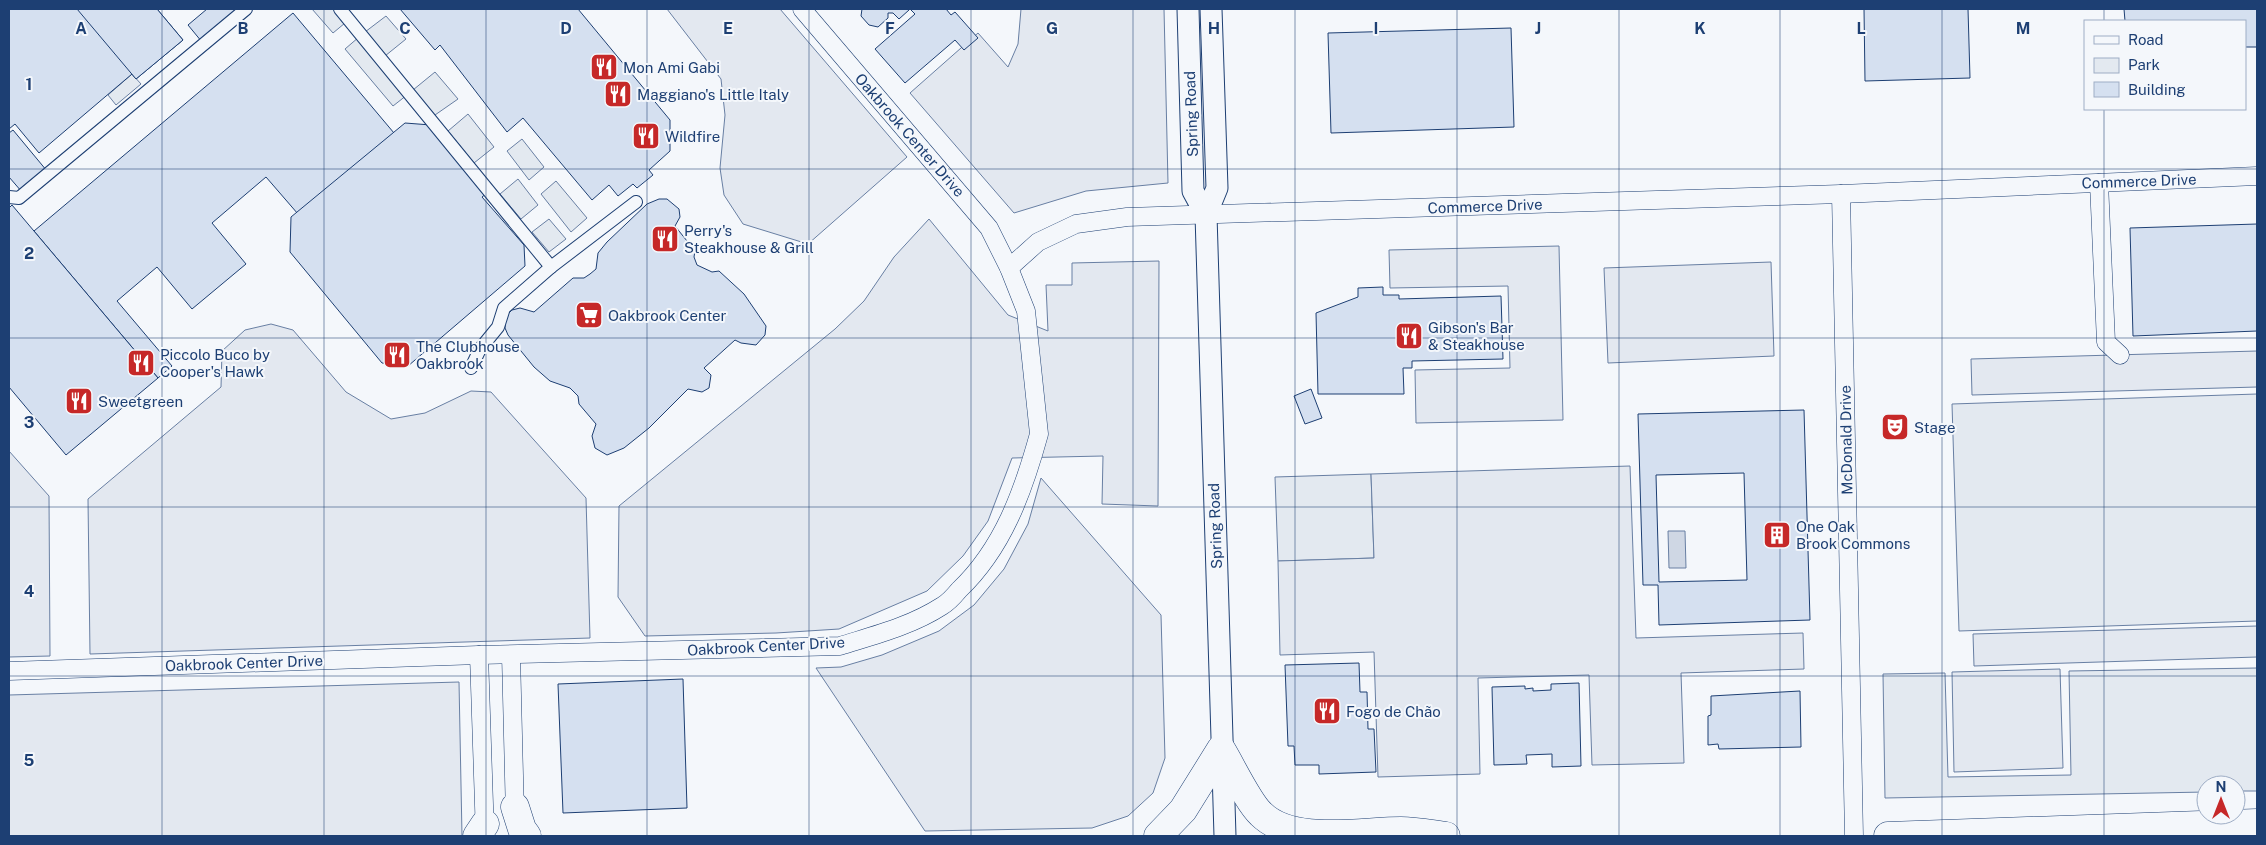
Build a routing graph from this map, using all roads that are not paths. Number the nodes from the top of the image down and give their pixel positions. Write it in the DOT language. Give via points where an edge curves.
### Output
graph roads {
  1 [pos="246,9"];
  2 [pos="340,9"];
  3 [pos="802,9"];
  4 [pos="1188,9"];
  5 [pos="1211,9"];
  6 [pos="2257,176"];
  7 [pos="2099,183"];
  8 [pos="1841,194"];
  9 [pos="9,197"];
  10 [pos="636,202"];
  11 [pos="1206,215"];
  12 [pos="551,267"];
  13 [pos="1009,268"];
  14 [pos="2120,354"];
  15 [pos="471,368"];
  16 [pos="511,654"];
  17 [pos="479,655"];
  18 [pos="9,672"];
  19 [pos="1221,749"];
  20 [pos="514,807"];
  21 [pos="2257,823"];
  22 [pos="482,832"];
  23 [pos="515,836"];
  24 [pos="527,836"];
  25 [pos="1158,836"];
  26 [pos="1225,836"];
  27 [pos="1446,836"];
  28 [pos="1854,836"];
  29 [pos="1888,836"];
  1 -- 9 [label="street" via="19,198"];
  2 -- 12 [label="street"];
  3 -- 13 [label="street, Oakbrook Center Drive" via="988,228"];
  4 -- 11 [label="street, Spring Road" via="1193,191"];
  5 -- 11 [label="street, Spring Road" via="1217,188"];
  6 -- 7 [label="street, Commerce Drive"];
  7 -- 8 [label="street, Commerce Drive"];
  7 -- 14 [label="street" via="2106,342"];
  8 -- 11 [label="street, Commerce Drive"];
  8 -- 28 [label="street, McDonald Drive"];
  10 -- 12 [label="street"];
  11 -- 13 [label="street" via="1127,217 1076,224 1038,242"];
  11 -- 19 [label="street, Spring Road"];
  12 -- 15 [label="street" via="504,308 498,327 480,349"];
  13 -- 16 [label="street, Oakbrook Center Drive" via="1026,311 1039,434 1025,484 1005,531 974,577 943,606 895,630 840,646"];
  16 -- 17 [label="street, Oakbrook Center Drive"];
  16 -- 20 [label="street"];
  17 -- 18 [label="street, Oakbrook Center Drive"];
  17 -- 22 [label="street"];
  19 -- 25 [label="main road" via="1183,810"];
  19 -- 26 [label="street, Spring Road"];
  19 -- 27 [label="main road" via="1259,812 1269,821 1295,832 1402,831"];
  20 -- 23 [label="street"];
  20 -- 24 [label="main road"];
  21 -- 29 [label="main road"];
}
